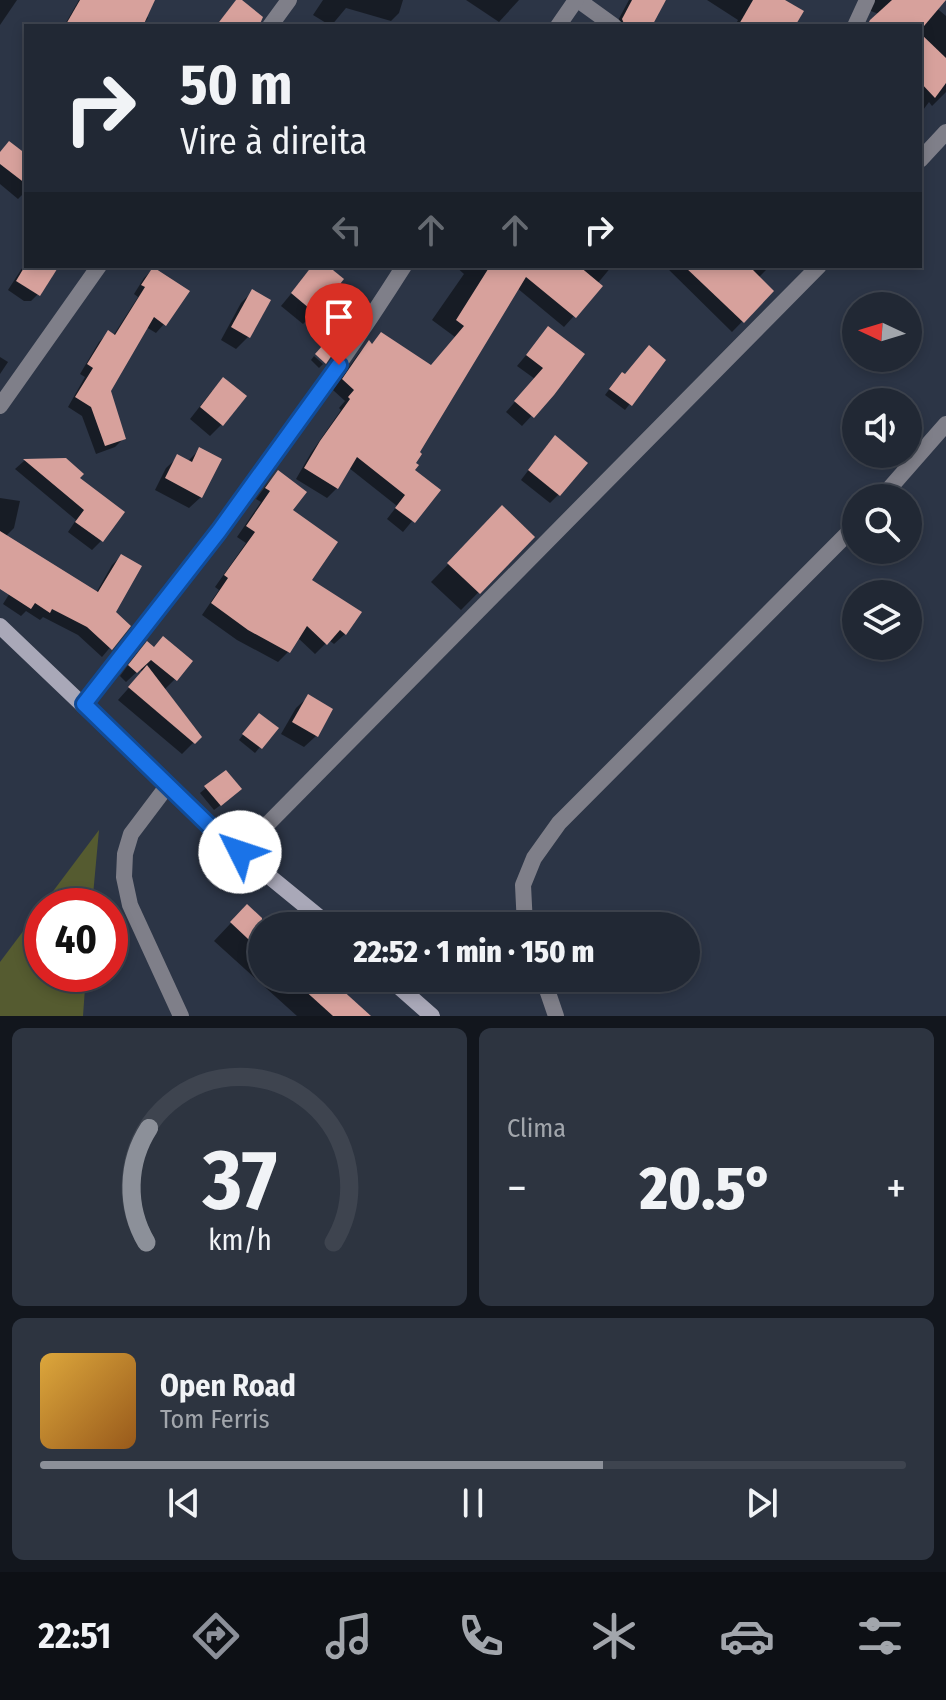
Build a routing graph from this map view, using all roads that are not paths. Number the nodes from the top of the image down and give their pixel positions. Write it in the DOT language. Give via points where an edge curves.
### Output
graph roads {
  1 [pos="289,0"];
  2 [pos="577,0"];
  3 [pos="867,0"];
  4 [pos="271,24"];
  5 [pos="559,24"];
  6 [pos="611,24"];
  7 [pos="856,24"];
  8 [pos="946,132"];
  9 [pos="922,158"];
  10 [pos="98,268"];
  11 [pos="403,268"];
  12 [pos="817,268"];
  13 [pos="0,406"];
  14 [pos="946,424"];
  15 [pos="893,484"];
  16 [pos="842,539"];
  17 [pos="0,626"];
  18 [pos="84,704"];
  19 [pos="168,785"];
  20 [pos="240,852"];
  21 [pos="313,912"];
  22 [pos="524,912"];
  23 [pos="405,992"];
  24 [pos="548,992"];
  25 [pos="181,1016"];
  26 [pos="432,1016"];
  27 [pos="556,1016"];
  1 -- 4 [label="street"];
  2 -- 5 [label="street"];
  2 -- 6 [label="street"];
  3 -- 7 [label="street"];
  8 -- 9 [label="street"];
  10 -- 13 [label="street"];
  11 -- 18 [label="street" via="219,531"];
  12 -- 20 [label="street"];
  14 -- 15 [label="street"];
  16 -- 22 [label="street" via="559,823 534,858 523,885"];
  17 -- 18 [label="street"];
  18 -- 19 [label="street"];
  19 -- 20 [label="street"];
  19 -- 25 [label="street" via="131,834 124,877 130,905"];
  20 -- 21 [label="street"];
  23 -- 26 [label="street"];
  24 -- 27 [label="street"];
}
